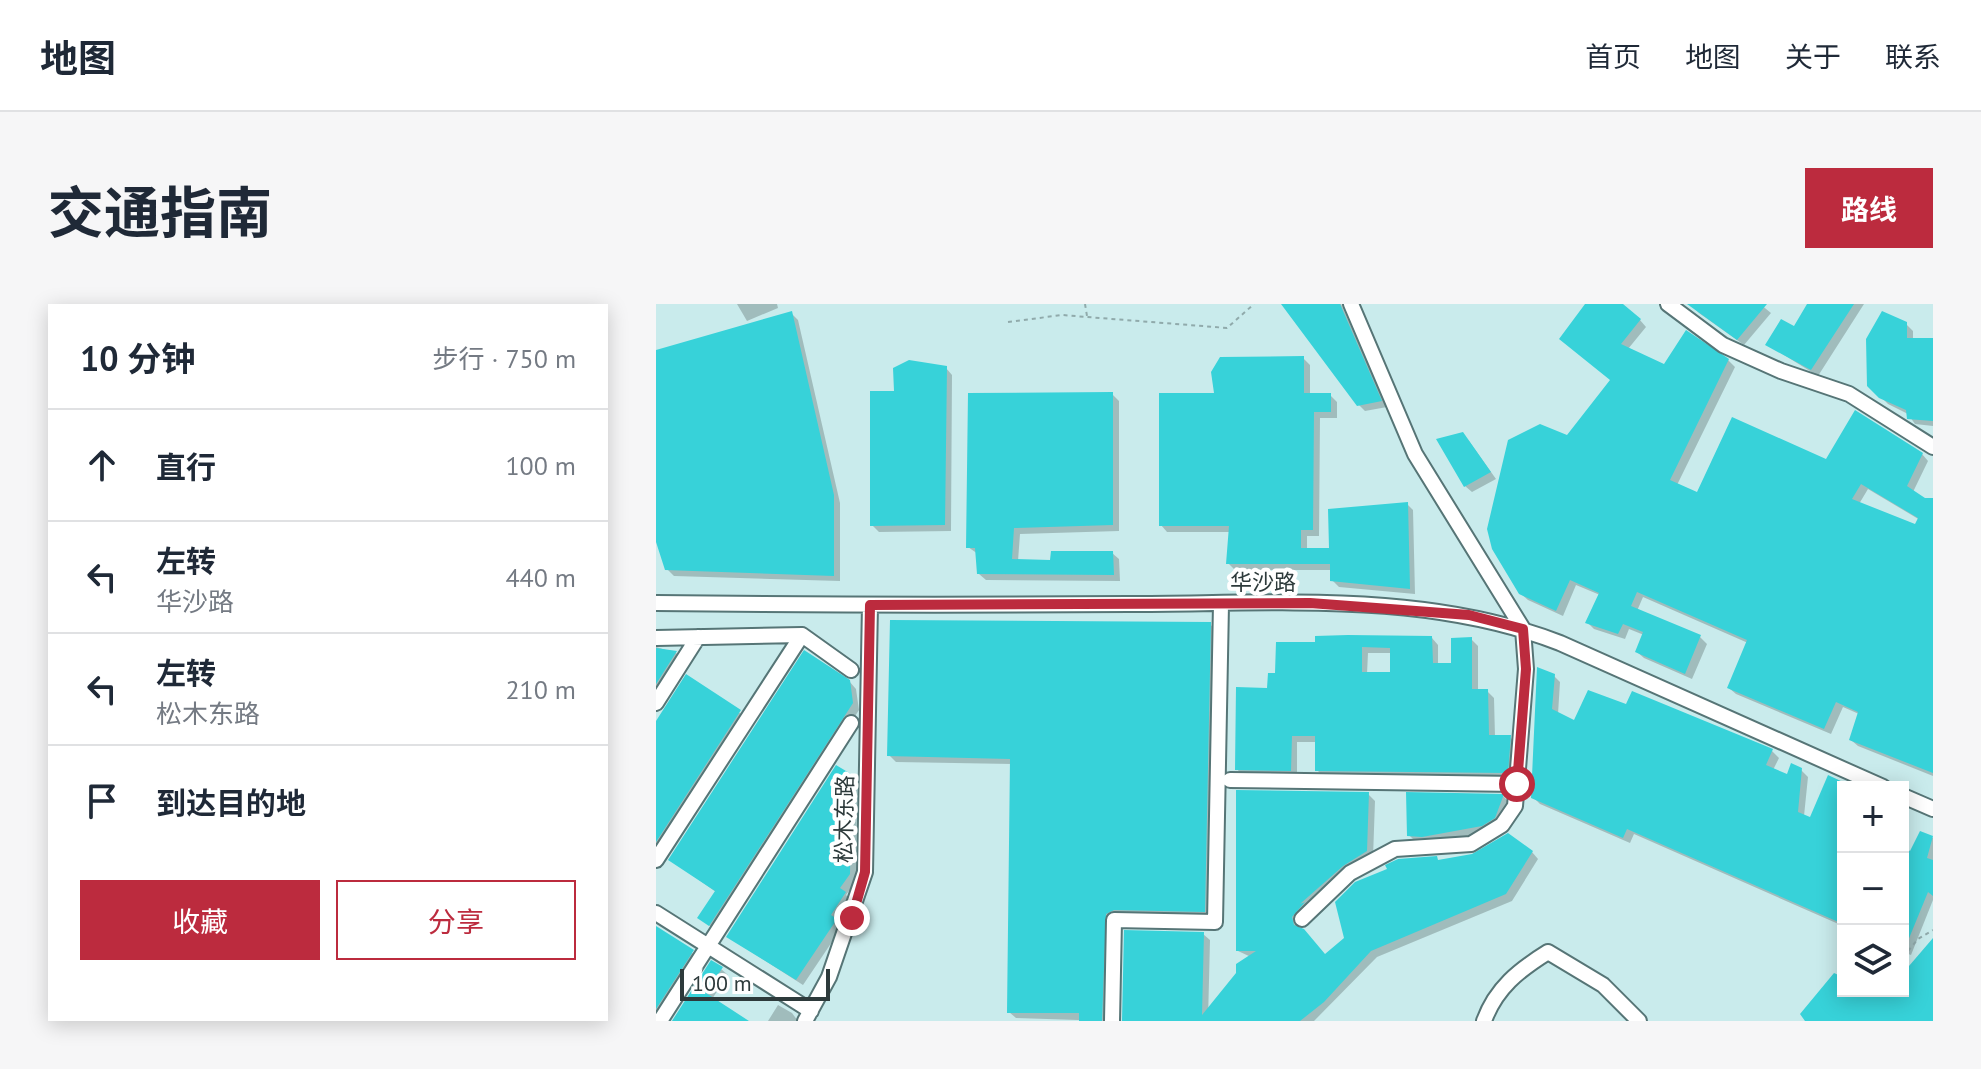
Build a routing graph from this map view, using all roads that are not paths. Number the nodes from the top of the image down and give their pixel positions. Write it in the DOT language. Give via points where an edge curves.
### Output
graph roads {
  1 [pos="1351,304"];
  2 [pos="1668,304"];
  3 [pos="1933,447"];
  4 [pos="656,603"];
  5 [pos="1221,604"];
  6 [pos="870,605"];
  7 [pos="1523,629"];
  8 [pos="802,635"];
  9 [pos="698,637"];
  10 [pos="656,638"];
  11 [pos="851,670"];
  12 [pos="656,703"];
  13 [pos="851,723"];
  14 [pos="1230,780"];
  15 [pos="1869,781"];
  16 [pos="1517,784"];
  17 [pos="1909,799"];
  18 [pos="1933,809"];
  19 [pos="656,860"];
  20 [pos="656,913"];
  21 [pos="1302,919"];
  22 [pos="708,946"];
  23 [pos="808,1016"];
  24 [pos="660,1021"];
  25 [pos="1112,1021"];
  26 [pos="1484,1021"];
  27 [pos="1639,1021"];
  1 -- 7 [label="street" via="1415,454"];
  2 -- 3 [label="street" via="1723,345 1849,394"];
  4 -- 6 [label="street, 华沙路"];
  5 -- 6 [label="street, 华沙路"];
  5 -- 7 [label="street, 华沙路" via="1411,609 1469,615"];
  5 -- 25 [label="street" via="1215,922 1114,920"];
  6 -- 23 [label="street, 松木东路" via="865,872 835,962"];
  7 -- 15 [label="street, 华沙路"];
  7 -- 16 [label="street" via="1526,669"];
  8 -- 9 [label="street"];
  8 -- 11 [label="street"];
  8 -- 19 [label="street"];
  9 -- 10 [label="street"];
  9 -- 12 [label="street"];
  13 -- 22 [label="street"];
  14 -- 16 [label="street"];
  16 -- 21 [label="street" via="1515,806 1502,825 1471,844 1395,849 1350,873"];
  17 -- 18 [label="street"];
  20 -- 22 [label="street"];
  22 -- 23 [label="street"];
  22 -- 24 [label="street"];
  26 -- 27 [label="street" via="1490,1004 1515,973 1548,952 1603,985"];
}
